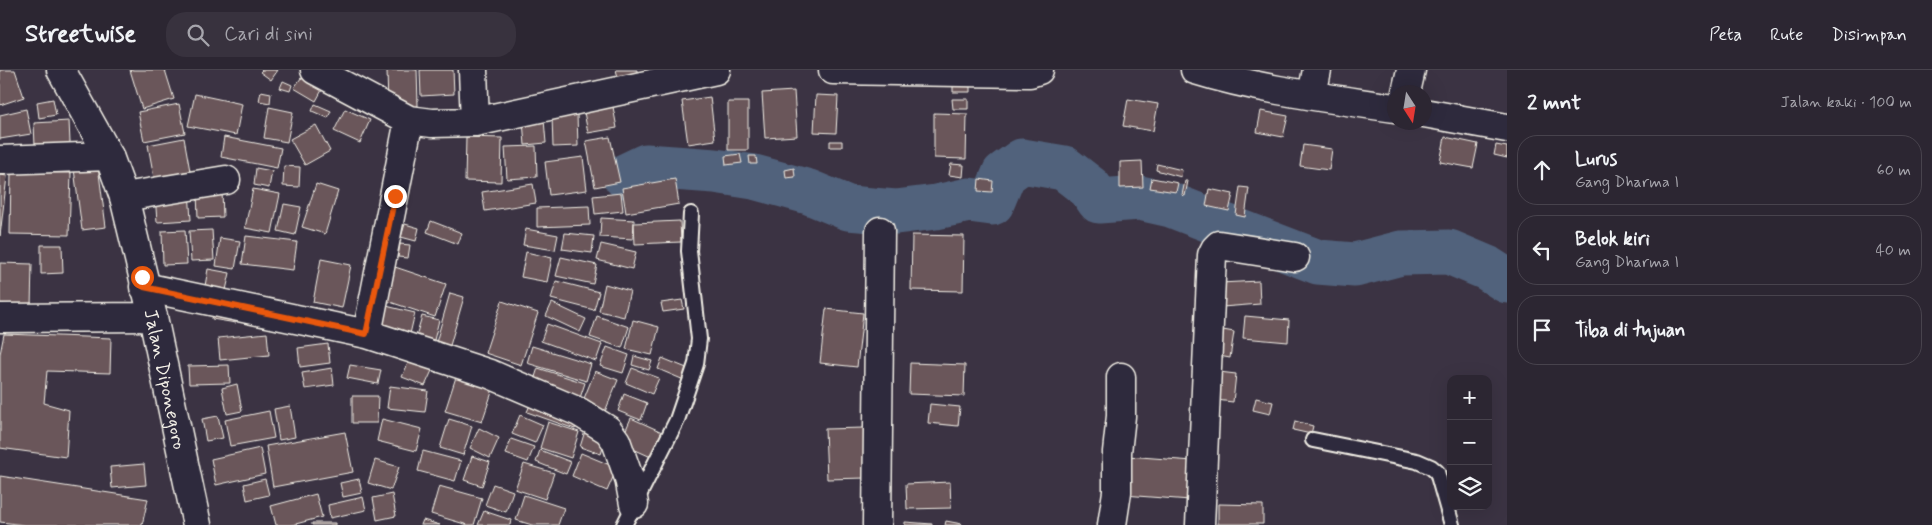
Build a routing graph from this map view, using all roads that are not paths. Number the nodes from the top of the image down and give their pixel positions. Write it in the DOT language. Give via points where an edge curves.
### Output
graph roads {
  1 [pos="61,70"];
  2 [pos="315,70"];
  3 [pos="473,70"];
  4 [pos="716,70"];
  5 [pos="833,70"];
  6 [pos="1039,70"];
  7 [pos="1195,70"];
  8 [pos="1411,70"];
  9 [pos="1315,83"];
  10 [pos="1408,85"];
  11 [pos="1387,106"];
  12 [pos="1432,114"];
  13 [pos="409,120"];
  14 [pos="475,122"];
  15 [pos="1507,128"];
  16 [pos="109,156"];
  17 [pos="0,160"];
  18 [pos="226,180"];
  19 [pos="124,197"];
  20 [pos="691,214"];
  21 [pos="880,231"];
  22 [pos="1295,257"];
  23 [pos="144,287"];
  24 [pos="153,317"];
  25 [pos="0,318"];
  26 [pos="366,334"];
  27 [pos="1121,377"];
  28 [pos="1313,440"];
  29 [pos="629,514"];
  30 [pos="197,525"];
  31 [pos="877,525"];
  32 [pos="1112,525"];
  33 [pos="1200,525"];
  34 [pos="1452,525"];
  1 -- 16 [label="street, Jalan Diponegoro"];
  2 -- 13 [label="street"];
  3 -- 14 [label="street"];
  4 -- 14 [label="street"];
  5 -- 6 [label="street" via="1030,73"];
  7 -- 9 [label="street" via="1215,76"];
  8 -- 10 [label="street"];
  9 -- 11 [label="street"];
  12 -- 15 [label="street"];
  13 -- 14 [label="street"];
  13 -- 26 [label="street"];
  16 -- 17 [label="street"];
  16 -- 19 [label="street, Jalan Diponegoro"];
  18 -- 19 [label="street"];
  19 -- 23 [label="street, Jalan Diponegoro"];
  20 -- 29 [label="lane" via="689,251 699,339 696,364 677,420"];
  21 -- 31 [label="street"];
  22 -- 33 [label="street" via="1219,245 1214,249"];
  23 -- 24 [label="street, Jalan Diponegoro"];
  23 -- 26 [label="street"];
  24 -- 25 [label="street"];
  24 -- 30 [label="street, Jalan Diponegoro"];
  26 -- 29 [label="street" via="490,374 579,412 608,430 616,441 629,478"];
  27 -- 32 [label="street" via="1117,492"];
  28 -- 34 [label="lane" via="1430,467 1437,472"];
}
